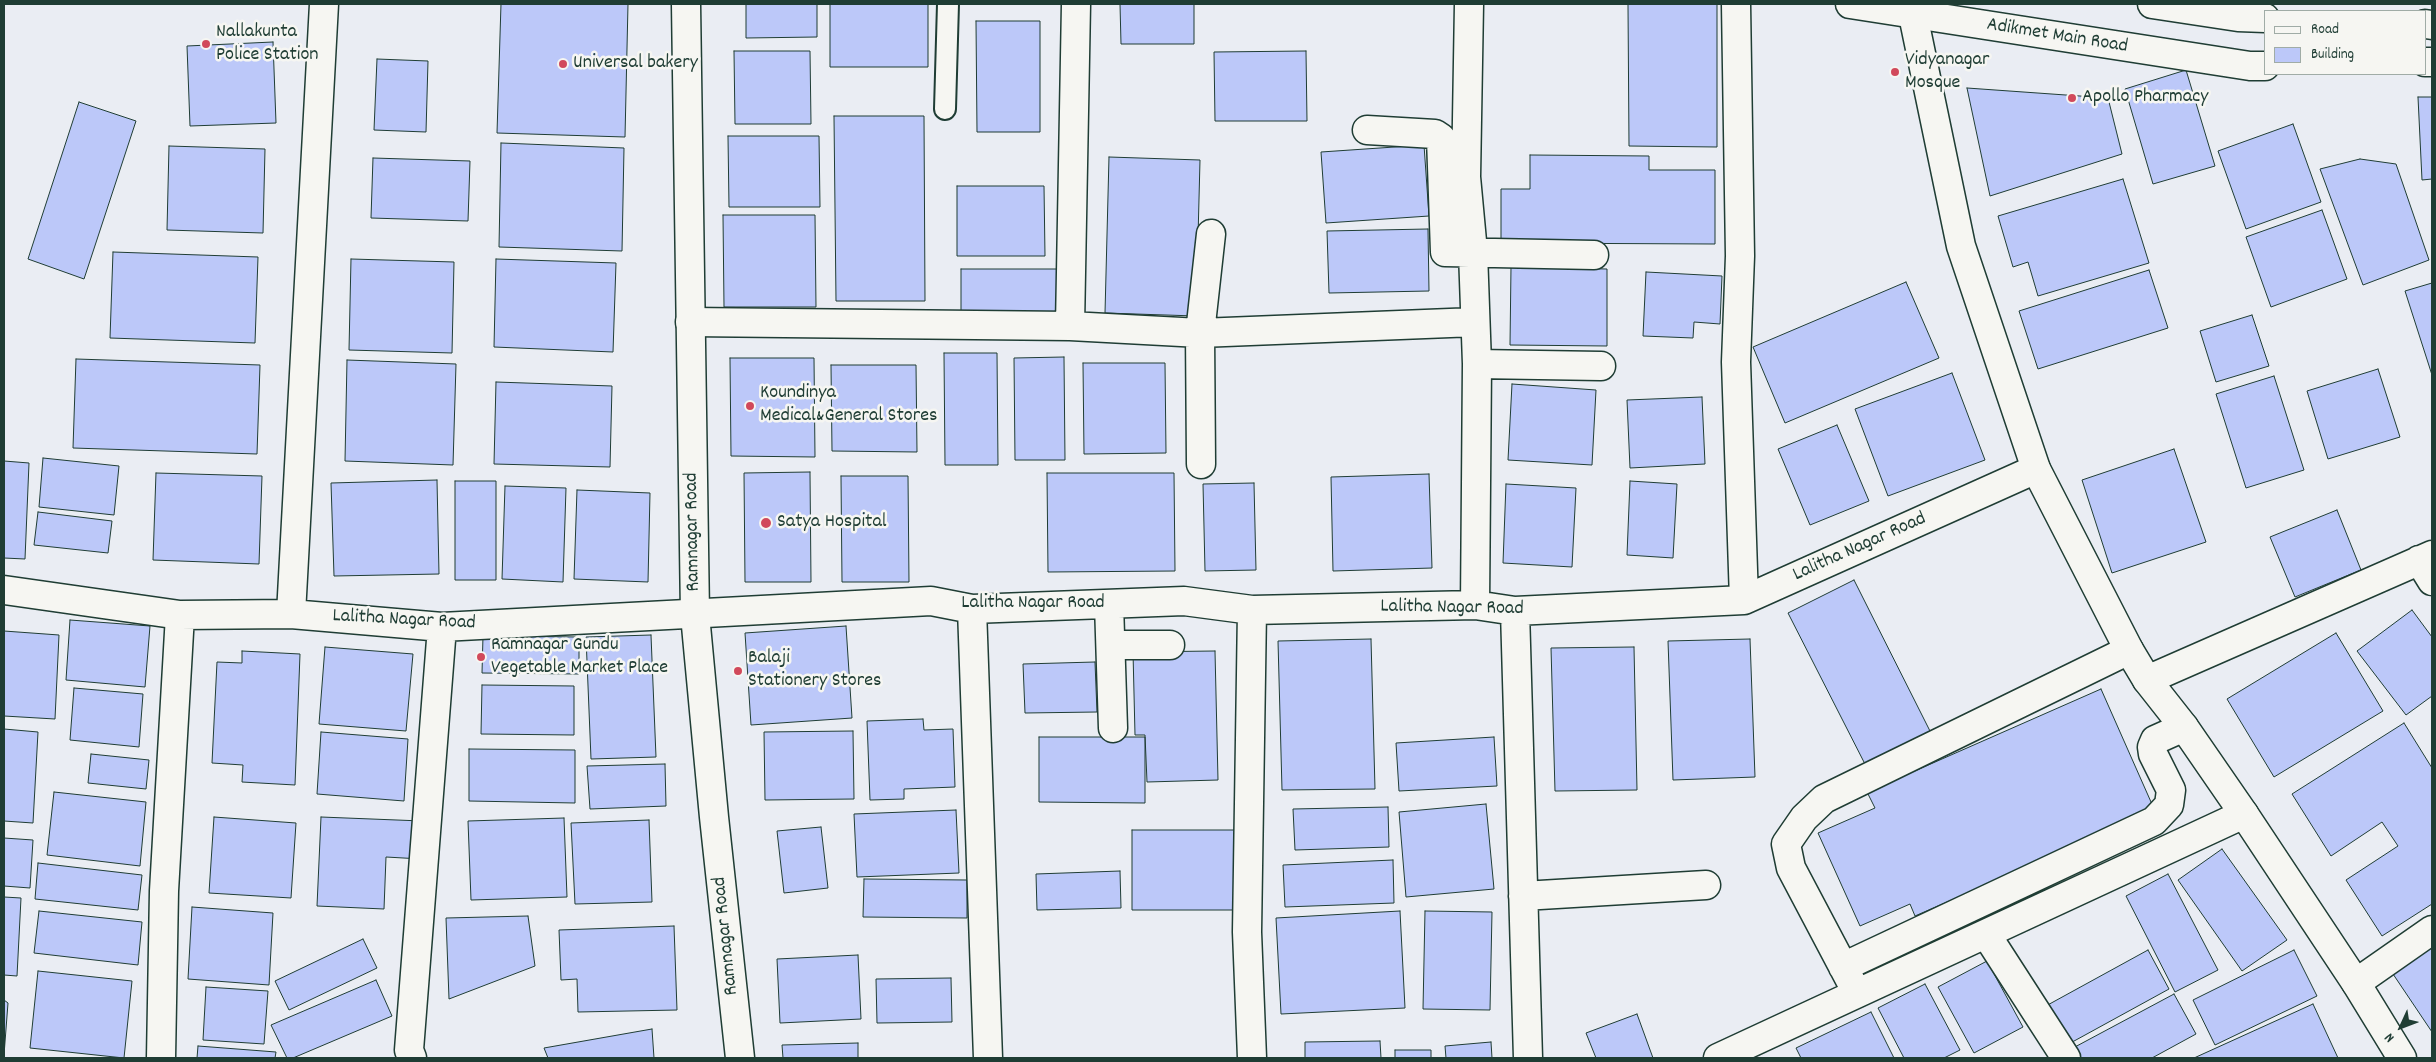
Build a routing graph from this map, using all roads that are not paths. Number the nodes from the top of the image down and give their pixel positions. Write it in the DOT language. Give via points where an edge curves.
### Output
graph roads {
  1 [pos="324,4"];
  2 [pos="686,4"];
  3 [pos="948,4"];
  4 [pos="1076,4"];
  5 [pos="1469,4"];
  6 [pos="1736,4"];
  7 [pos="1850,4"];
  8 [pos="2152,4"];
  9 [pos="2239,10"];
  10 [pos="1913,15"];
  11 [pos="2264,18"];
  12 [pos="2264,66"];
  13 [pos="945,109"];
  14 [pos="1367,130"];
  15 [pos="1448,177"];
  16 [pos="1211,234"];
  17 [pos="1473,252"];
  18 [pos="1594,255"];
  19 [pos="690,322"];
  20 [pos="1476,322"];
  21 [pos="1070,326"];
  22 [pos="1200,333"];
  23 [pos="1477,364"];
  24 [pos="1601,366"];
  25 [pos="1201,464"];
  26 [pos="2036,469"];
  27 [pos="2428,565"];
  28 [pos="4,590"];
  29 [pos="1744,600"];
  30 [pos="1109,604"];
  31 [pos="1475,605"];
  32 [pos="972,608"];
  33 [pos="1252,610"];
  34 [pos="1515,611"];
  35 [pos="291,614"];
  36 [pos="180,615"];
  37 [pos="695,615"];
  38 [pos="442,627"];
  39 [pos="1111,645"];
  40 [pos="1170,645"];
  41 [pos="2129,650"];
  42 [pos="2147,680"];
  43 [pos="2184,726"];
  44 [pos="1113,728"];
  45 [pos="2244,814"];
  46 [pos="1706,885"];
  47 [pos="1523,896"];
  48 [pos="2432,930"];
  49 [pos="1986,934"];
  50 [pos="1843,967"];
  51 [pos="2356,983"];
  52 [pos="1857,993"];
  53 [pos="1750,1052"];
  54 [pos="161,1058"];
  55 [pos="412,1058"];
  56 [pos="740,1058"];
  57 [pos="988,1058"];
  58 [pos="1252,1058"];
  59 [pos="1528,1058"];
  60 [pos="1718,1058"];
  61 [pos="2066,1058"];
  62 [pos="2402,1058"];
  1 -- 35 [label="street"];
  2 -- 19 [label="street, Ramnagar Road"];
  3 -- 13 [label="lane"];
  4 -- 21 [label="street"];
  5 -- 15 [label="street"];
  6 -- 29 [label="street" via="1740,256 1736,362"];
  7 -- 10 [label="street, Adikmet Main Road"];
  8 -- 9 [label="street"];
  9 -- 11 [label="street"];
  10 -- 12 [label="street, Adikmet Main Road"];
  10 -- 26 [label="street" via="1961,246"];
  14 -- 15 [label="street" via="1435,134 1441,138"];
  15 -- 17 [label="street"];
  16 -- 22 [label="street"];
  17 -- 18 [label="street"];
  17 -- 20 [label="street"];
  19 -- 21 [label="street"];
  19 -- 37 [label="street, Ramnagar Road"];
  20 -- 22 [label="street"];
  20 -- 23 [label="street"];
  21 -- 22 [label="street"];
  22 -- 25 [label="street"];
  23 -- 24 [label="street"];
  23 -- 31 [label="street"];
  26 -- 29 [label="street, Lalitha Nagar Road"];
  26 -- 41 [label="street"];
  27 -- 42 [label="street"];
  28 -- 36 [label="street, Lalitha Nagar Road"];
  29 -- 34 [label="street, Lalitha Nagar Road"];
  30 -- 32 [label="street, Lalitha Nagar Road"];
  30 -- 33 [label="street, Lalitha Nagar Road" via="1184,601"];
  30 -- 39 [label="street"];
  31 -- 33 [label="street, Lalitha Nagar Road"];
  31 -- 34 [label="street, Lalitha Nagar Road"];
  32 -- 37 [label="street, Lalitha Nagar Road" via="931,600"];
  32 -- 57 [label="street"];
  33 -- 58 [label="street" via="1247,932"];
  34 -- 47 [label="street"];
  35 -- 36 [label="street, Lalitha Nagar Road"];
  35 -- 38 [label="street, Lalitha Nagar Road"];
  36 -- 54 [label="street" via="164,891"];
  37 -- 38 [label="street, Lalitha Nagar Road"];
  37 -- 56 [label="street, Ramnagar Road"];
  38 -- 55 [label="street" via="409,1050"];
  39 -- 40 [label="street"];
  39 -- 44 [label="street"];
  41 -- 42 [label="street"];
  41 -- 50 [label="street" via="1824,799 1804,818 1786,844 1791,868"];
  42 -- 43 [label="street"];
  43 -- 45 [label="street"];
  43 -- 50 [label="street" via="2155,740 2152,747 2152,754 2171,790 2169,805 2154,821"];
  45 -- 49 [label="street"];
  45 -- 51 [label="street"];
  46 -- 47 [label="street"];
  47 -- 59 [label="street"];
  48 -- 51 [label="street"];
  49 -- 52 [label="street"];
  49 -- 61 [label="street"];
  50 -- 52 [label="street"];
  51 -- 62 [label="street"];
  52 -- 53 [label="street"];
  53 -- 60 [label="street"];
}
